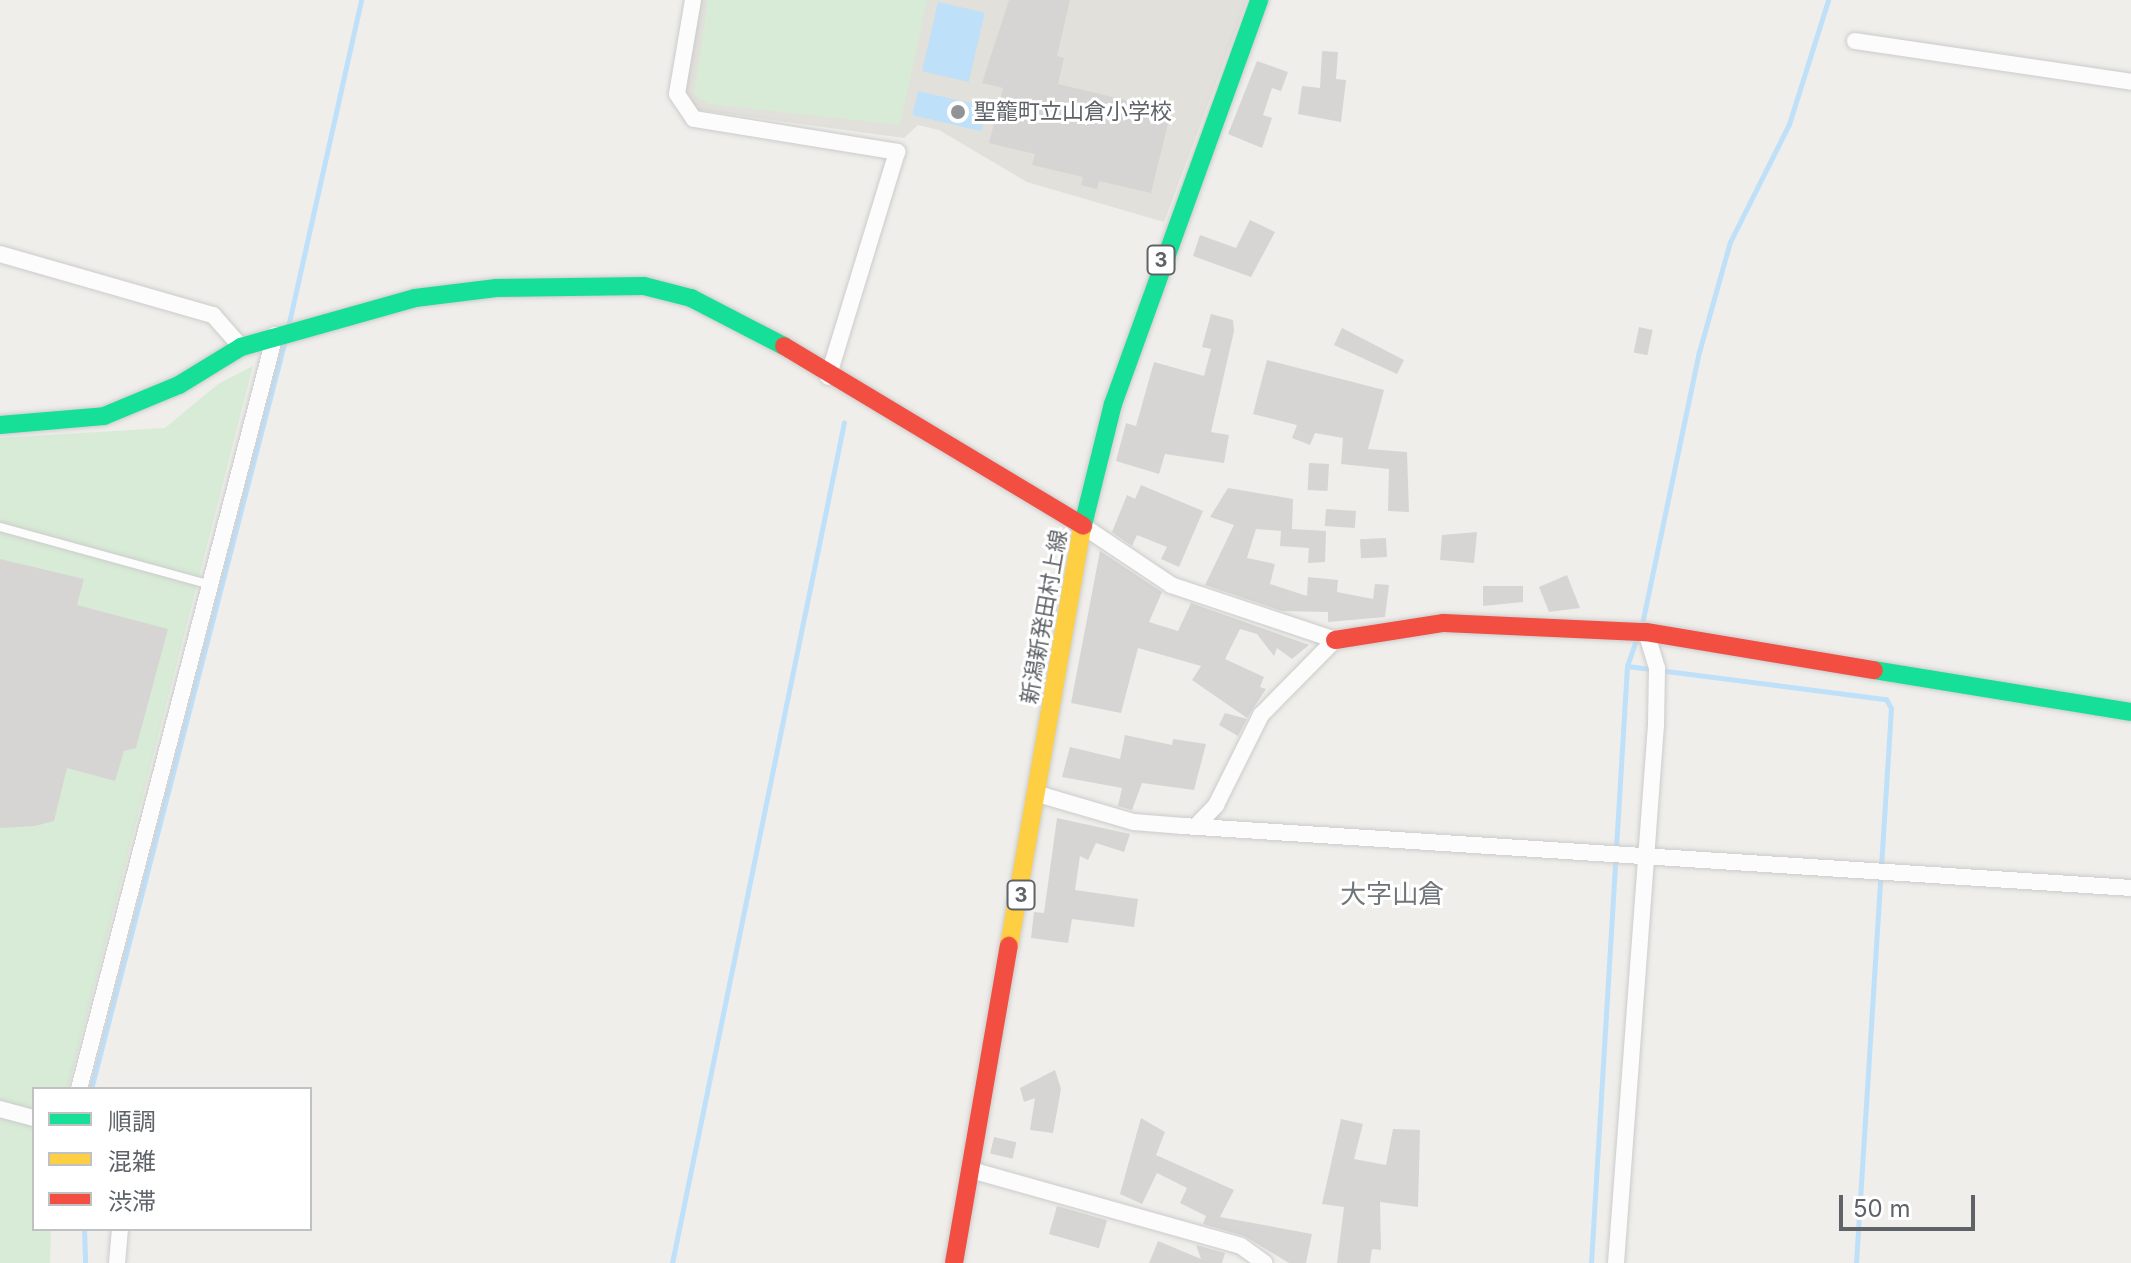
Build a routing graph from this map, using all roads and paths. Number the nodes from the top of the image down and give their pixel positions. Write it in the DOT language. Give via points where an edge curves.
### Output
graph roads {
  1 [pos="693,0"];
  2 [pos="1259,0"];
  3 [pos="1855,41"];
  4 [pos="2131,82"];
  5 [pos="0,254"];
  6 [pos="275,335"];
  7 [pos="241,347"];
  8 [pos="828,377"];
  9 [pos="0,425"];
  10 [pos="1083,526"];
  11 [pos="0,527"];
  12 [pos="211,585"];
  13 [pos="1646,632"];
  14 [pos="1335,640"];
  15 [pos="2131,712"];
  16 [pos="1038,794"];
  17 [pos="1197,825"];
  18 [pos="1642,855"];
  19 [pos="2131,888"];
  20 [pos="80,1087"];
  21 [pos="0,1109"];
  22 [pos="32,1117"];
  23 [pos="971,1170"];
  24 [pos="120,1231"];
  25 [pos="117,1263"];
  26 [pos="954,1263"];
  27 [pos="1264,1263"];
  28 [pos="1616,1263"];
  1 -- 8 [label="street" via="677,94 694,119 897,152"];
  2 -- 10 [label="street, 新潟新発田村上線 / 3" via="1113,404"];
  3 -- 4 [label="street"];
  5 -- 7 [label="street" via="213,315"];
  6 -- 7 [label="street"];
  6 -- 8 [label="street" via="444,292 644,286 691,298 754,328"];
  6 -- 12 [label="street"];
  7 -- 9 [label="street" via="179,385 104,416"];
  8 -- 10 [label="street"];
  10 -- 14 [label="street" via="1171,585"];
  10 -- 16 [label="street, 新潟新発田村上線 / 3"];
  11 -- 12 [label="lane"];
  12 -- 20 [label="street"];
  13 -- 14 [label="street" via="1444,623"];
  13 -- 15 [label="street"];
  13 -- 18 [label="street" via="1657,668 1656,725"];
  14 -- 17 [label="street" via="1261,715 1216,805"];
  16 -- 17 [label="street" via="1134,822"];
  16 -- 23 [label="street, 新潟新発田村上線 / 3"];
  17 -- 18 [label="street"];
  18 -- 19 [label="street"];
  18 -- 28 [label="street"];
  21 -- 22 [label="street"];
  23 -- 26 [label="street, 新潟新発田村上線 / 3"];
  23 -- 27 [label="street" via="1241,1246"];
  24 -- 25 [label="street"];
}
